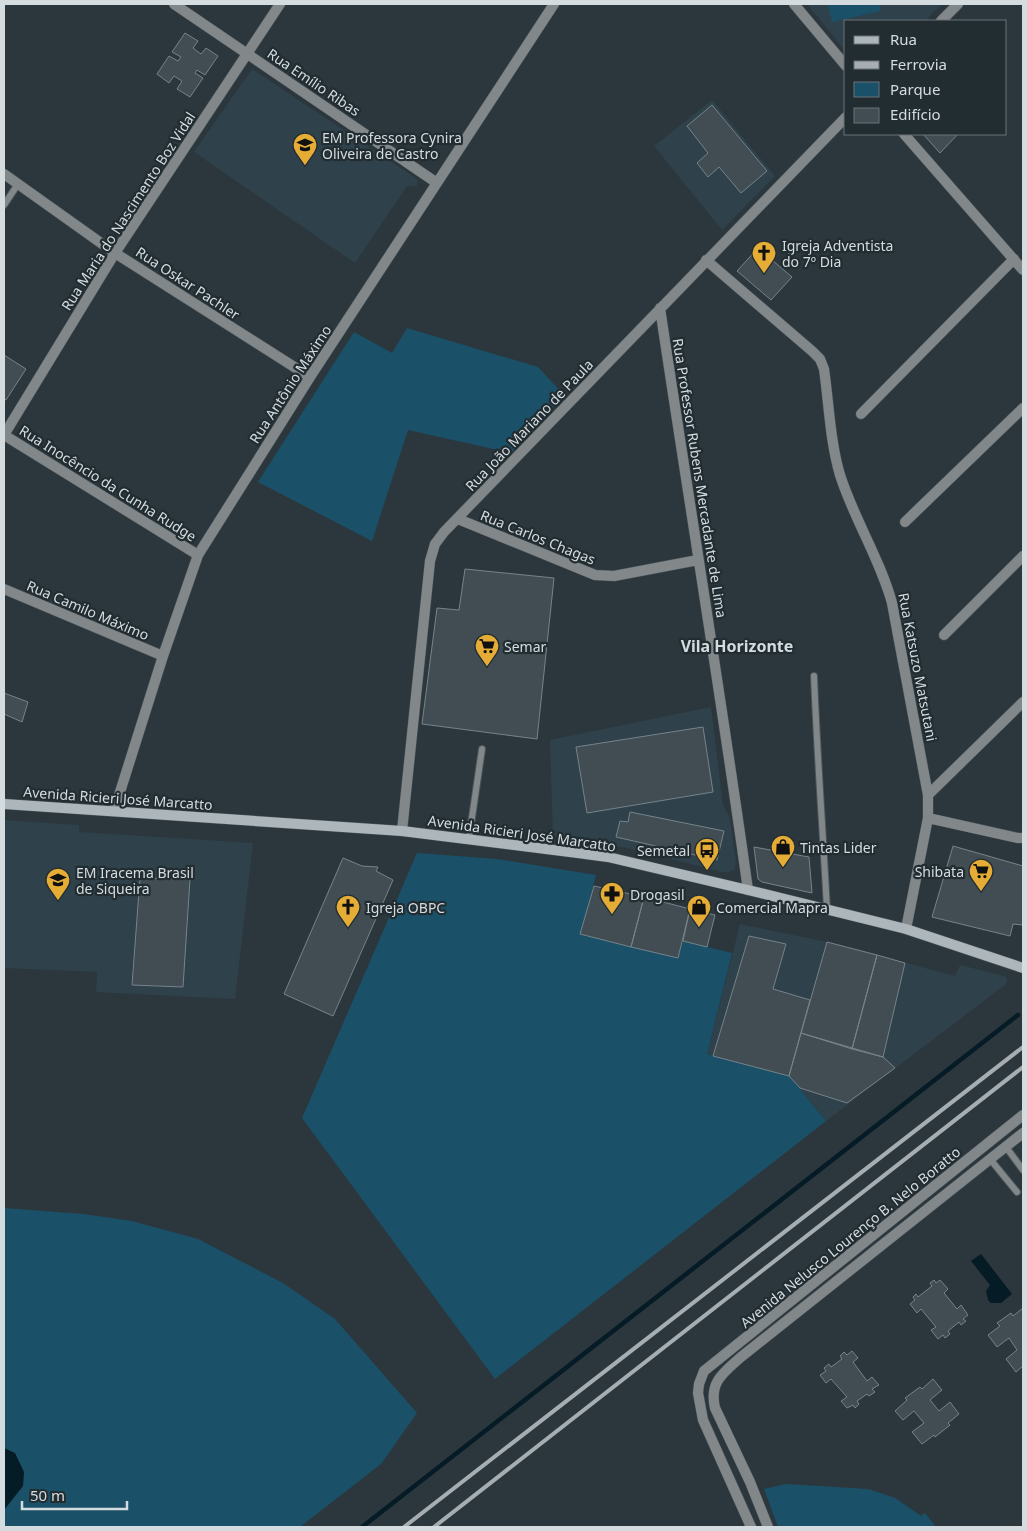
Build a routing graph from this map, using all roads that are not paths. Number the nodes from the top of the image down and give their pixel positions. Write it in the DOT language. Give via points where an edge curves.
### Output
graph roads {
  1 [pos="174,4"];
  2 [pos="280,4"];
  3 [pos="554,4"];
  4 [pos="794,4"];
  5 [pos="958,4"];
  6 [pos="941,20"];
  7 [pos="248,53"];
  8 [pos="844,64"];
  9 [pos="844,119"];
  10 [pos="905,135"];
  11 [pos="4,174"];
  12 [pos="437,183"];
  13 [pos="18,184"];
  14 [pos="4,205"];
  15 [pos="115,252"];
  16 [pos="1014,259"];
  17 [pos="706,260"];
  18 [pos="1023,270"];
  19 [pos="660,308"];
  20 [pos="310,377"];
  21 [pos="1023,408"];
  22 [pos="861,414"];
  23 [pos="4,435"];
  24 [pos="458,519"];
  25 [pos="905,522"];
  26 [pos="198,554"];
  27 [pos="1023,556"];
  28 [pos="698,560"];
  29 [pos="4,589"];
  30 [pos="944,636"];
  31 [pos="162,656"];
  32 [pos="814,676"];
  33 [pos="1023,702"];
  34 [pos="482,749"];
  35 [pos="928,796"];
  36 [pos="4,804"];
  37 [pos="114,811"];
  38 [pos="928,818"];
  39 [pos="402,831"];
  40 [pos="469,838"];
  41 [pos="1023,838"];
  42 [pos="748,890"];
  43 [pos="827,910"];
  44 [pos="906,929"];
  45 [pos="1023,968"];
  46 [pos="1023,1116"];
  47 [pos="1023,1133"];
  48 [pos="1006,1147"];
  49 [pos="990,1159"];
  50 [pos="1023,1170"];
  51 [pos="951,1174"];
  52 [pos="959,1183"];
  53 [pos="1017,1192"];
  54 [pos="751,1527"];
  55 [pos="768,1527"];
  1 -- 7 [label="street, Rua Emílio Ribas"];
  2 -- 7 [label="street, Rua Maria do Nascimento Boz Vidal"];
  3 -- 12 [label="street, Rua Antônio Máximo"];
  4 -- 8 [label="street"];
  5 -- 6 [label="street"];
  7 -- 12 [label="street, Rua Emílio Ribas"];
  7 -- 15 [label="street, Rua Maria do Nascimento Boz Vidal"];
  9 -- 17 [label="street, Rua João Mariano de Paula"];
  10 -- 16 [label="street"];
  11 -- 13 [label="street, Rua Oskar Pachler"];
  12 -- 20 [label="street, Rua Antônio Máximo"];
  13 -- 14 [label="lane"];
  13 -- 15 [label="street, Rua Oskar Pachler"];
  15 -- 20 [label="street, Rua Oskar Pachler"];
  15 -- 23 [label="street, Rua Maria do Nascimento Boz Vidal"];
  16 -- 18 [label="street"];
  16 -- 22 [label="street"];
  17 -- 19 [label="street, Rua João Mariano de Paula"];
  17 -- 35 [label="street, Rua Katsuzo Matsutani" via="820,359 840,475 887,583 892,603"];
  19 -- 24 [label="street, Rua João Mariano de Paula"];
  19 -- 28 [label="street, Rua Professor Rubens Mercadante de Lima"];
  20 -- 26 [label="street, Rua Antônio Máximo"];
  21 -- 25 [label="street"];
  23 -- 26 [label="street, Rua Inocêncio da Cunha Rudge"];
  24 -- 28 [label="street, Rua Carlos Chagas" via="595,575 614,576"];
  24 -- 39 [label="street, Rua João Mariano de Paula" via="435,544 430,561"];
  26 -- 31 [label="street, Rua Antônio Máximo"];
  27 -- 30 [label="street"];
  28 -- 42 [label="street, Rua Professor Rubens Mercadante de Lima" via="725,720"];
  29 -- 31 [label="street, Rua Camilo Máximo"];
  31 -- 37 [label="street, Rua Antônio Máximo"];
  32 -- 43 [label="lane"];
  33 -- 35 [label="street"];
  34 -- 40 [label="lane"];
  35 -- 38 [label="street, Rua Katsuzo Matsutani"];
  36 -- 37 [label="main road, Avenida Ricieri José Marcatto"];
  37 -- 39 [label="main road, Avenida Ricieri José Marcatto"];
  38 -- 41 [label="street"];
  38 -- 44 [label="street, Rua Katsuzo Matsutani"];
  39 -- 40 [label="main road, Avenida Ricieri José Marcatto"];
  40 -- 42 [label="main road, Avenida Ricieri José Marcatto" via="608,858"];
  42 -- 43 [label="main road, Avenida Ricieri José Marcatto"];
  43 -- 44 [label="main road, Avenida Ricieri José Marcatto"];
  44 -- 45 [label="main road, Avenida Ricieri José Marcatto"];
  46 -- 51 [label="street, Avenida Nelusco Lourenço B. Nelo Boratto"];
  47 -- 48 [label="street, Avenida Nelusco Lourenço B. Nelo Boratto"];
  48 -- 49 [label="street, Avenida Nelusco Lourenço B. Nelo Boratto"];
  48 -- 50 [label="lane"];
  49 -- 52 [label="street, Avenida Nelusco Lourenço B. Nelo Boratto"];
  49 -- 53 [label="lane"];
  51 -- 52 [label="lane"];
  51 -- 54 [label="street, Avenida Nelusco Lourenço B. Nelo Boratto" via="704,1371 698,1393 703,1420"];
  52 -- 55 [label="street, Avenida Nelusco Lourenço B. Nelo Boratto" via="741,1357 716,1384 712,1396 720,1421"];
}
